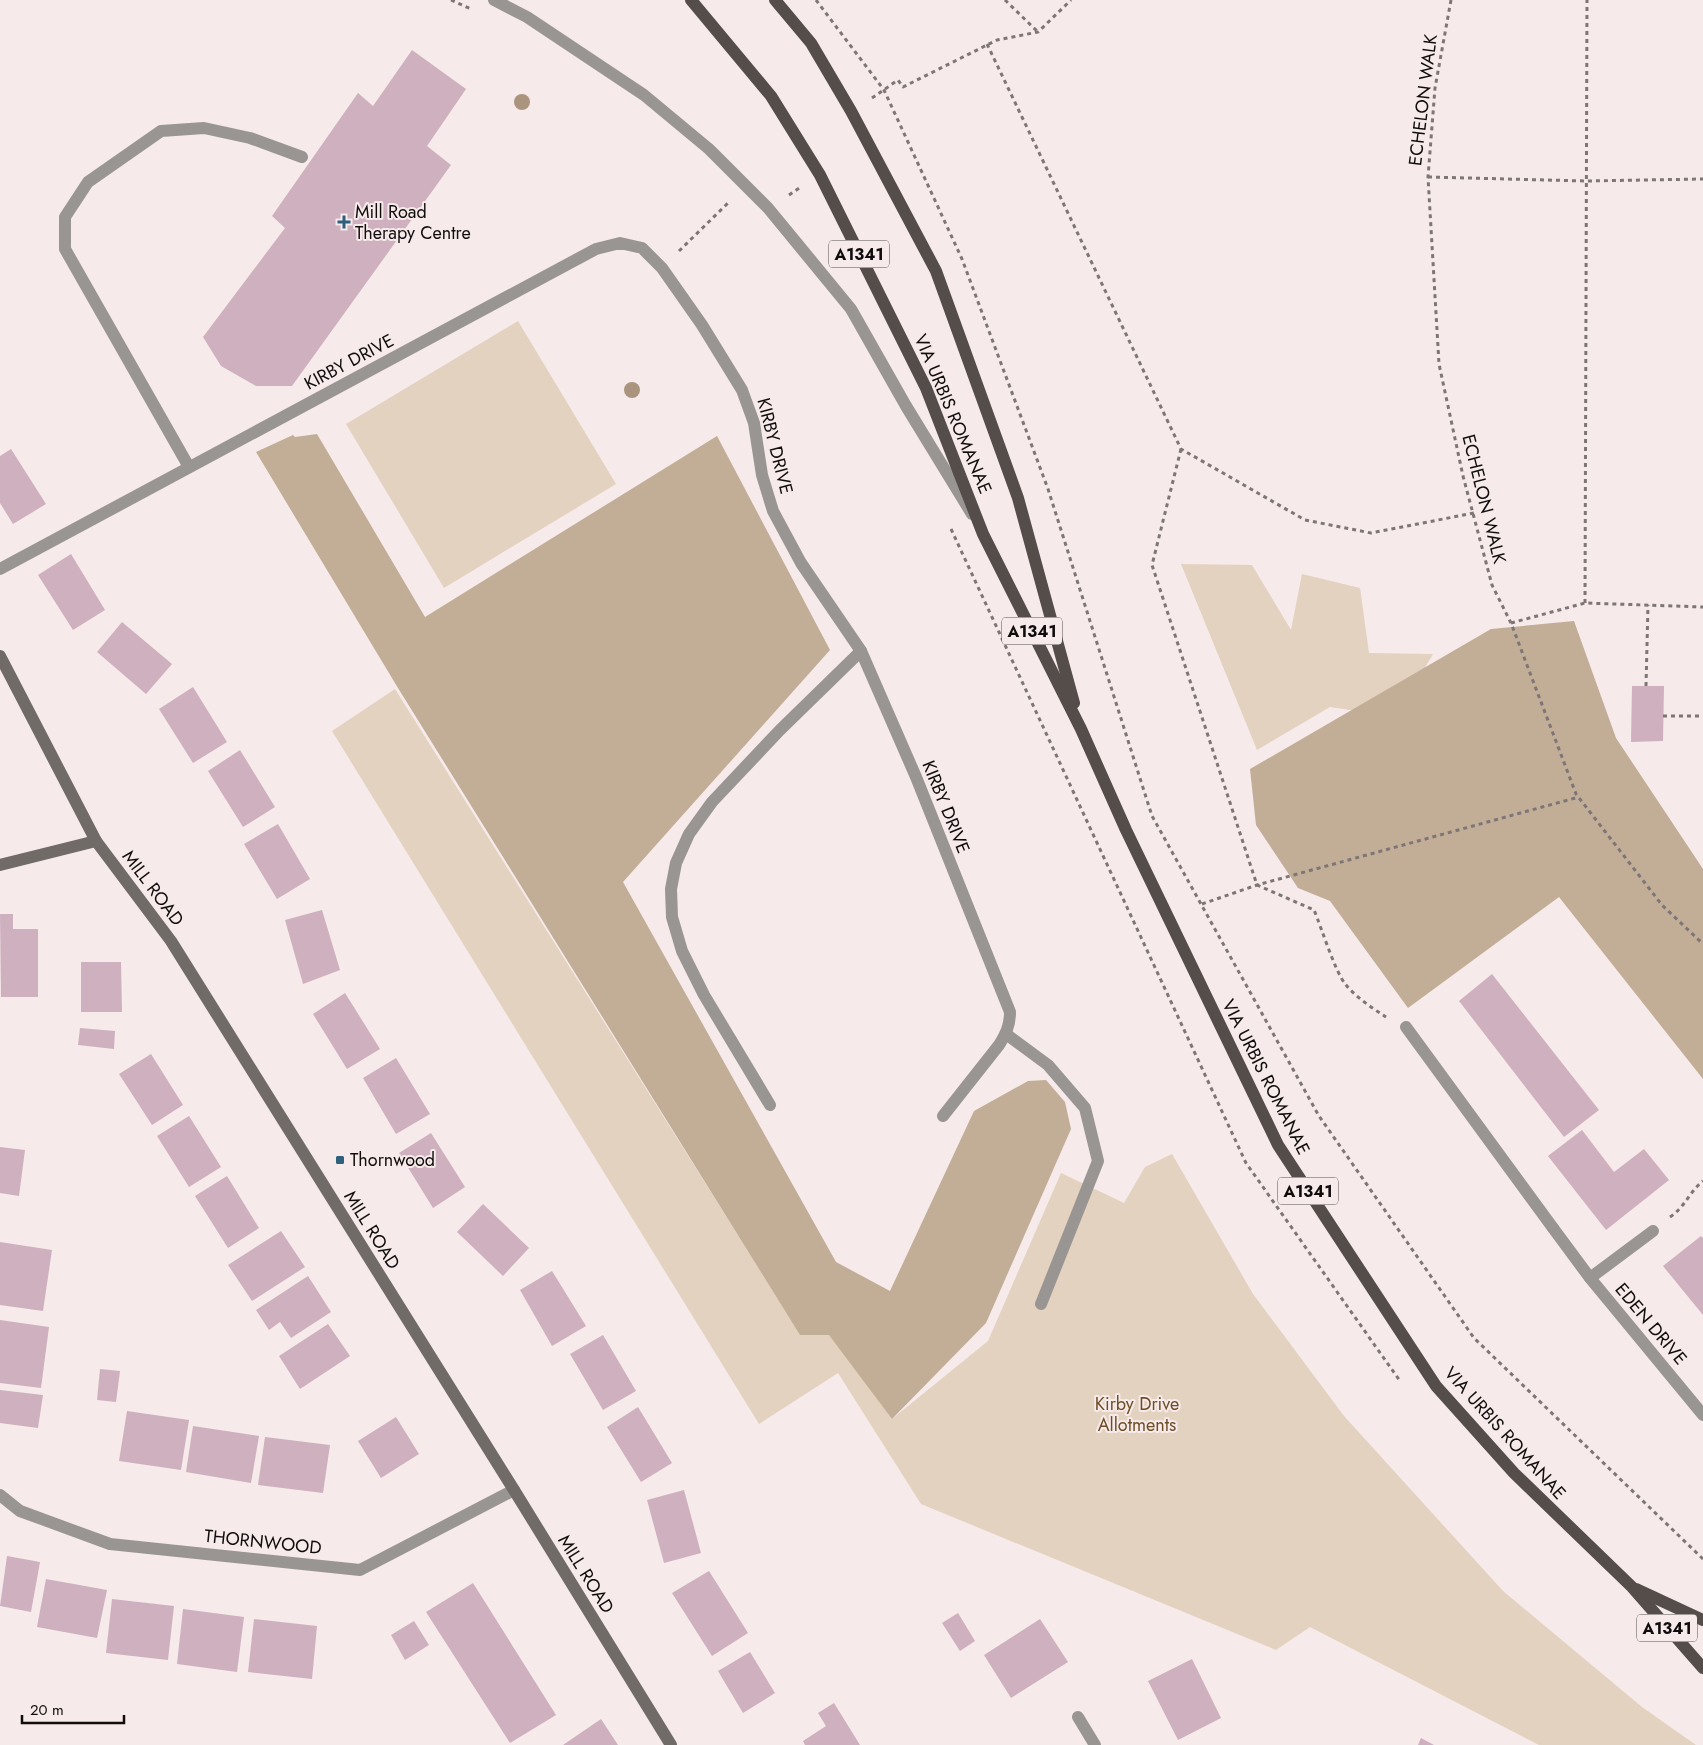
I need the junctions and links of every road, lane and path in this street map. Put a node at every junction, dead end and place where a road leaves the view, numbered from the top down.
1 (451, 0) edge
2 (494, 0) edge
3 (691, 0) edge
4 (775, 0) edge
5 (816, 0) edge
6 (1005, 0) edge
7 (1071, 0) edge
8 (1452, 0) edge
9 (1587, 0) edge
10 (472, 10) dead end
11 (1038, 32) junction
12 (987, 44) junction
13 (884, 90) junction
14 (851, 110) junction
15 (302, 157) dead end
16 (820, 175) junction
17 (1428, 177) junction
18 (1703, 180) edge
19 (1586, 181) junction
20 (723, 195) dead end
21 (730, 201) junction
22 (737, 206) dead end
23 (768, 208) junction
24 (662, 268) junction
25 (1181, 449) junction
26 (189, 467) junction
27 (1474, 513) junction
28 (950, 527) dead end
29 (983, 534) junction
30 (0, 569) edge
31 (1585, 603) junction
32 (1648, 605) junction
33 (1703, 607) edge
34 (1510, 623) junction
35 (861, 651) junction
36 (0, 656) edge
37 (1646, 686) dead end
38 (1663, 716) dead end
39 (1703, 716) edge
40 (1081, 729) junction
41 (1579, 797) junction
42 (96, 841) junction
43 (0, 865) edge
44 (1257, 885) junction
45 (1202, 904) junction
46 (1703, 944) edge
47 (1406, 1027) joint
48 (1006, 1034) junction
49 (770, 1105) dead end
50 (943, 1116) dead end
51 (1703, 1181) edge
52 (1653, 1230) joint
53 (1590, 1278) junction
54 (1041, 1304) dead end
55 (1405, 1386) dead end
56 (1703, 1415) edge
57 (514, 1490) junction
58 (0, 1495) edge
59 (1703, 1558) edge
60 (1632, 1587) junction
61 (1703, 1620) edge
62 (1703, 1668) edge
63 (1078, 1718) dead end
64 (671, 1745) edge
65 (1095, 1745) edge

1 - 10 path
2 - 23 street
3 - 16 main road, VIA URBIS ROMANAE / A1341
4 - 14 main road, VIA URBIS ROMANAE / A1341
5 - 13 path
6 - 11 path
7 - 11 path
8 - 17 path, ECHELON WALK
9 - 19 path
11 - 12 path
12 - 13 path
12 - 25 path
13 - 14 path
13 - 45 path
14 - 40 main road, VIA URBIS ROMANAE / A1341
15 - 26 street
16 - 23 path
16 - 29 main road, VIA URBIS ROMANAE / A1341
17 - 19 path
17 - 27 path, ECHELON WALK
18 - 19 path
19 - 31 path
20 - 21 path
21 - 22 path
21 - 24 path
23 - 29 street
24 - 26 street, KIRBY DRIVE
24 - 35 street, KIRBY DRIVE
25 - 27 path
25 - 44 path
26 - 30 street, KIRBY DRIVE
27 - 34 path, ECHELON WALK
28 - 55 path
29 - 40 main road, VIA URBIS ROMANAE / A1341
31 - 32 path
31 - 34 path
32 - 33 path
32 - 37 path
34 - 41 path, ECHELON WALK
35 - 48 street, KIRBY DRIVE
35 - 49 street
36 - 42 street, MILL ROAD
38 - 39 path
40 - 60 main road, VIA URBIS ROMANAE / A1341
41 - 44 path
41 - 46 path, ECHELON WALK
42 - 43 street
42 - 57 street, MILL ROAD
44 - 45 path
44 - 47 path
45 - 59 path
47 - 53 street, EDEN DRIVE
48 - 50 street, KIRBY DRIVE
48 - 54 street
51 - 52 path
52 - 53 street, EDEN DRIVE
53 - 56 street, EDEN DRIVE
57 - 58 street, THORNWOOD
57 - 64 street, MILL ROAD
60 - 61 main road, VIA URBIS ROMANAE / A1341
60 - 62 main road, VIA URBIS ROMANAE / A1341
63 - 65 street

